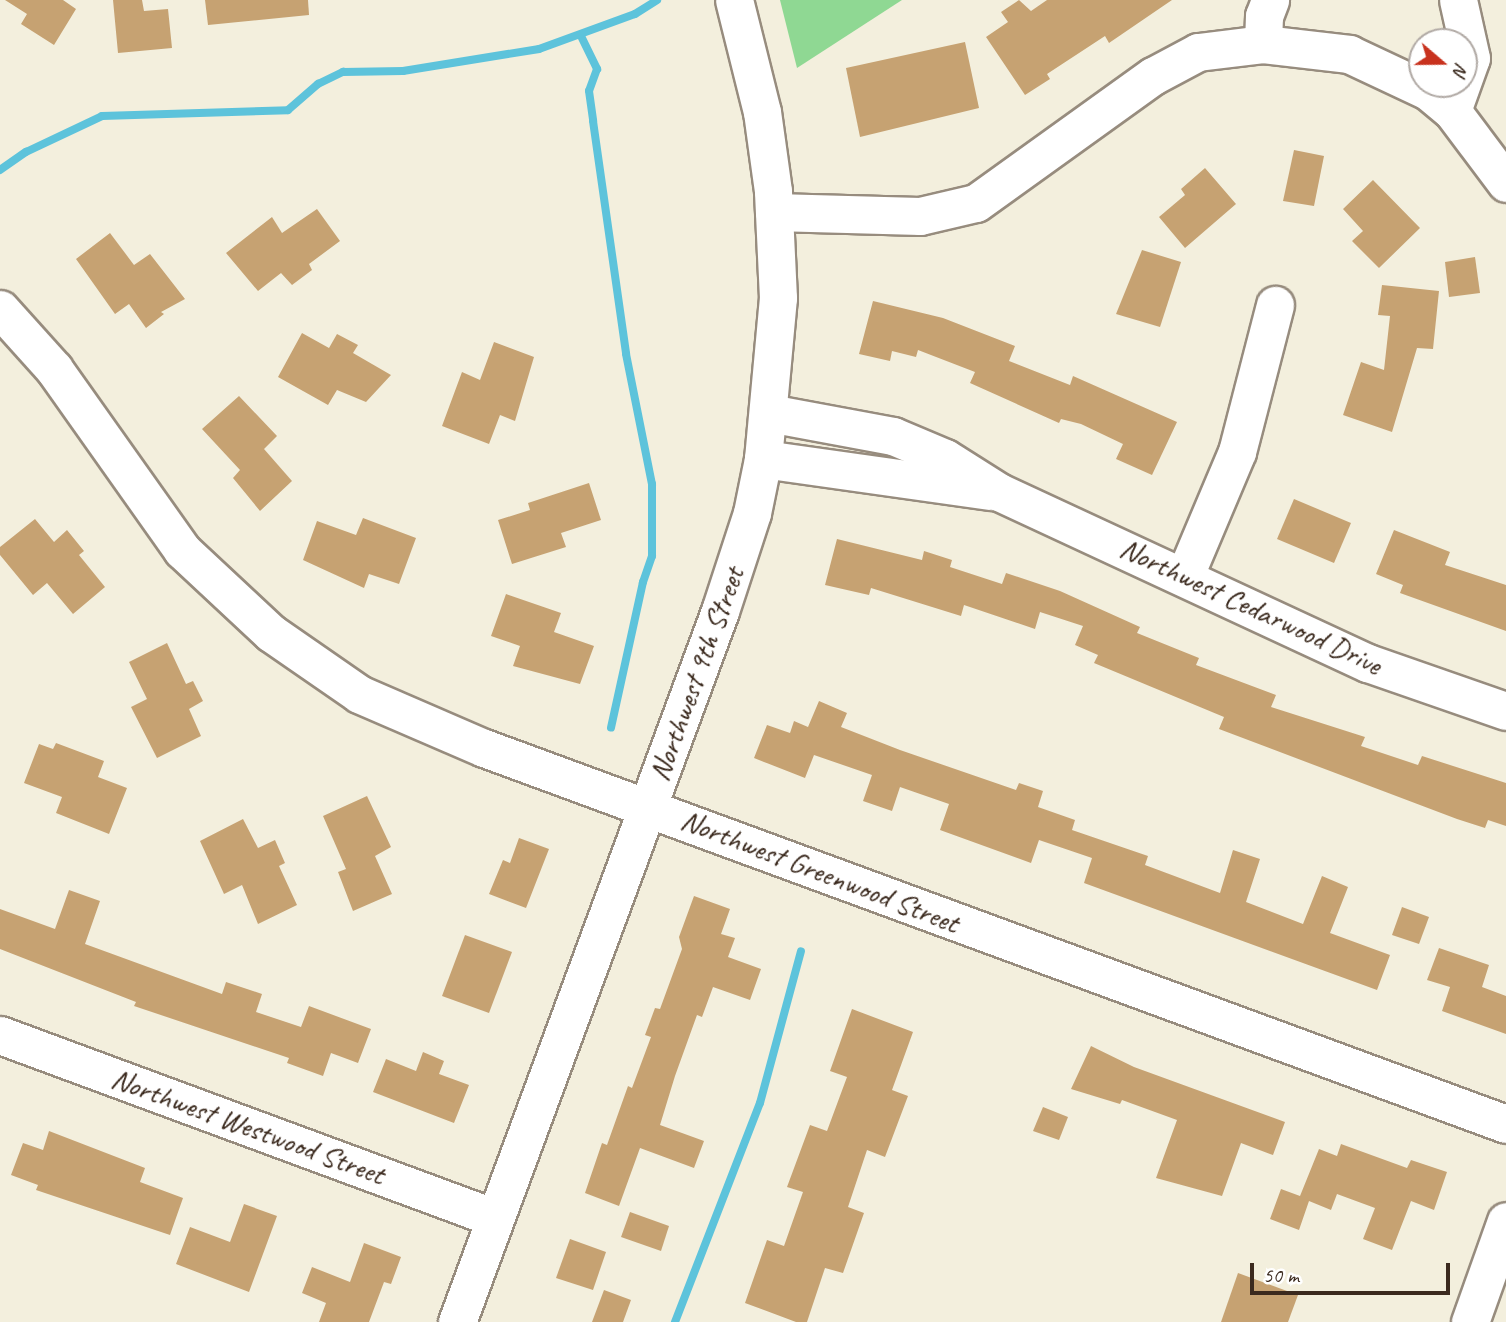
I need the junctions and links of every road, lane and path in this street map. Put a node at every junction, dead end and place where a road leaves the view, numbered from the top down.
1 (734, 0) edge
2 (1270, 0) edge
3 (1458, 0) edge
4 (1263, 44) junction
5 (1452, 111) junction
6 (1506, 183) edge
7 (774, 212) junction
8 (1275, 305) dead end
9 (0, 309) edge
10 (769, 413) junction
11 (763, 459) junction
12 (999, 492) junction
13 (1185, 575) junction
14 (1506, 711) edge
15 (647, 807) junction
16 (0, 1035) edge
17 (1506, 1124) edge
18 (495, 1218) junction
19 (1506, 1220) edge
20 (457, 1322) edge
21 (1470, 1322) edge

1 - 7 street, Northwest 9th Street
2 - 4 street
3 - 5 street
4 - 5 street
4 - 7 street
5 - 6 street
7 - 10 street, Northwest 9th Street
8 - 13 street
9 - 15 street, Northwest Greenwood Street
10 - 11 street, Northwest 9th Street
10 - 12 street, Northwest Cedarwood Drive
11 - 12 street, Northwest Cedarwood Drive
11 - 15 street, Northwest 9th Street
12 - 13 street, Northwest Cedarwood Drive
13 - 14 street, Northwest Cedarwood Drive
15 - 17 street, Northwest Greenwood Street
15 - 18 street, Northwest 9th Street
16 - 18 street, Northwest Westwood Street
18 - 20 street, Northwest 9th Street
19 - 21 street

